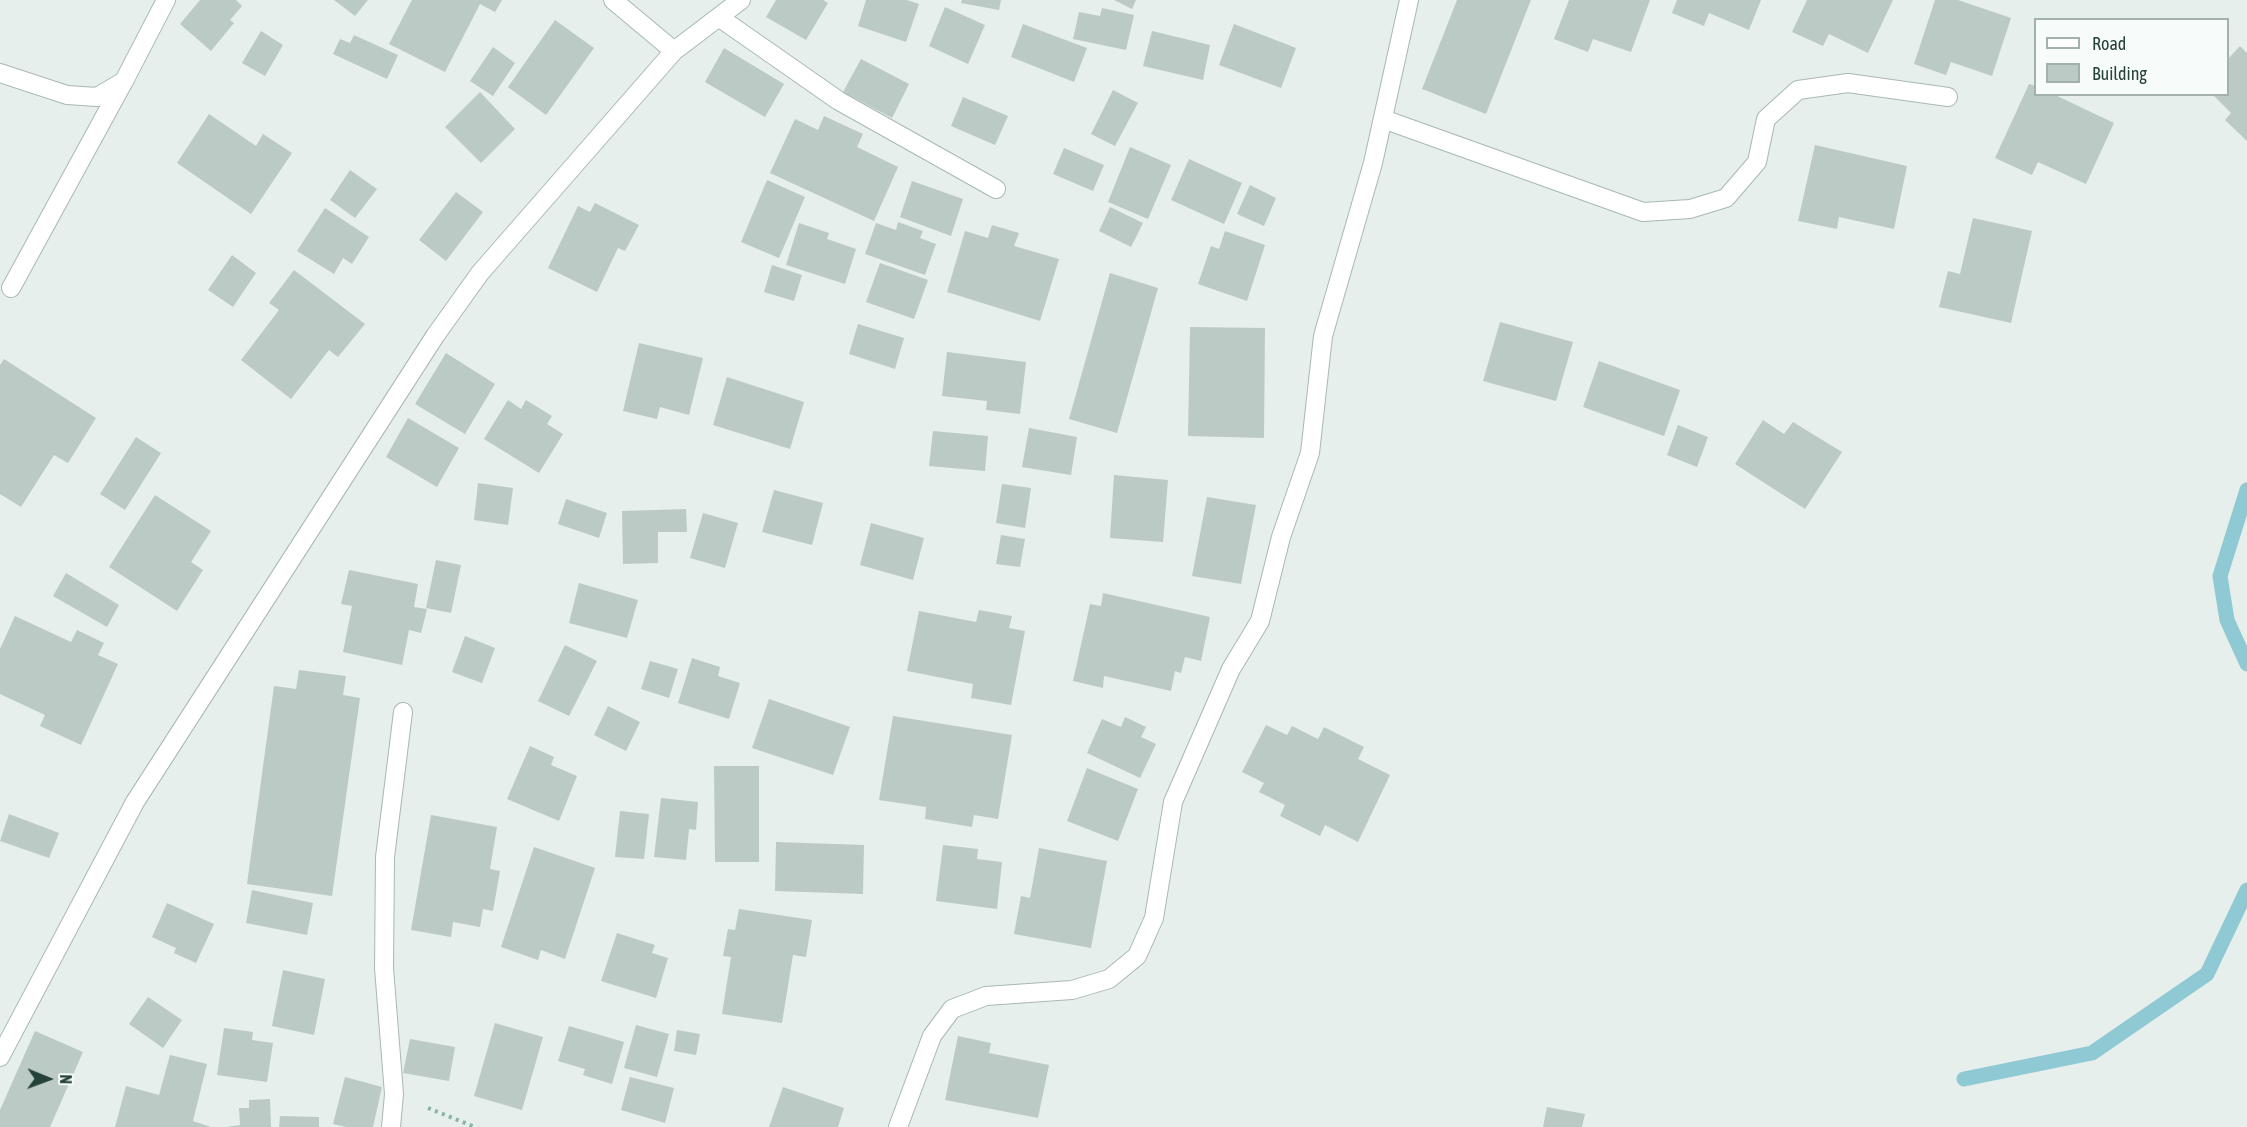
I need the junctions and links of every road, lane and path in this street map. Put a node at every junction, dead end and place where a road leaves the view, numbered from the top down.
1 (166, 0) edge
2 (614, 0) edge
3 (741, 0) edge
4 (1409, 0) edge
5 (720, 18) junction
6 (674, 51) junction
7 (0, 73) edge
8 (124, 81) junction
9 (1948, 97) dead end
10 (1383, 119) junction
11 (996, 189) dead end
12 (11, 288) dead end
13 (403, 712) dead end
14 (0, 1057) edge
15 (394, 1094) junction
16 (391, 1127) edge
17 (476, 1127) edge
18 (898, 1127) edge

1 - 8 street
2 - 6 street
3 - 5 street
4 - 10 street
5 - 6 street
5 - 11 street
6 - 14 street
7 - 8 street
8 - 12 street
9 - 10 street
10 - 18 street
13 - 15 street
15 - 16 street
15 - 17 path

